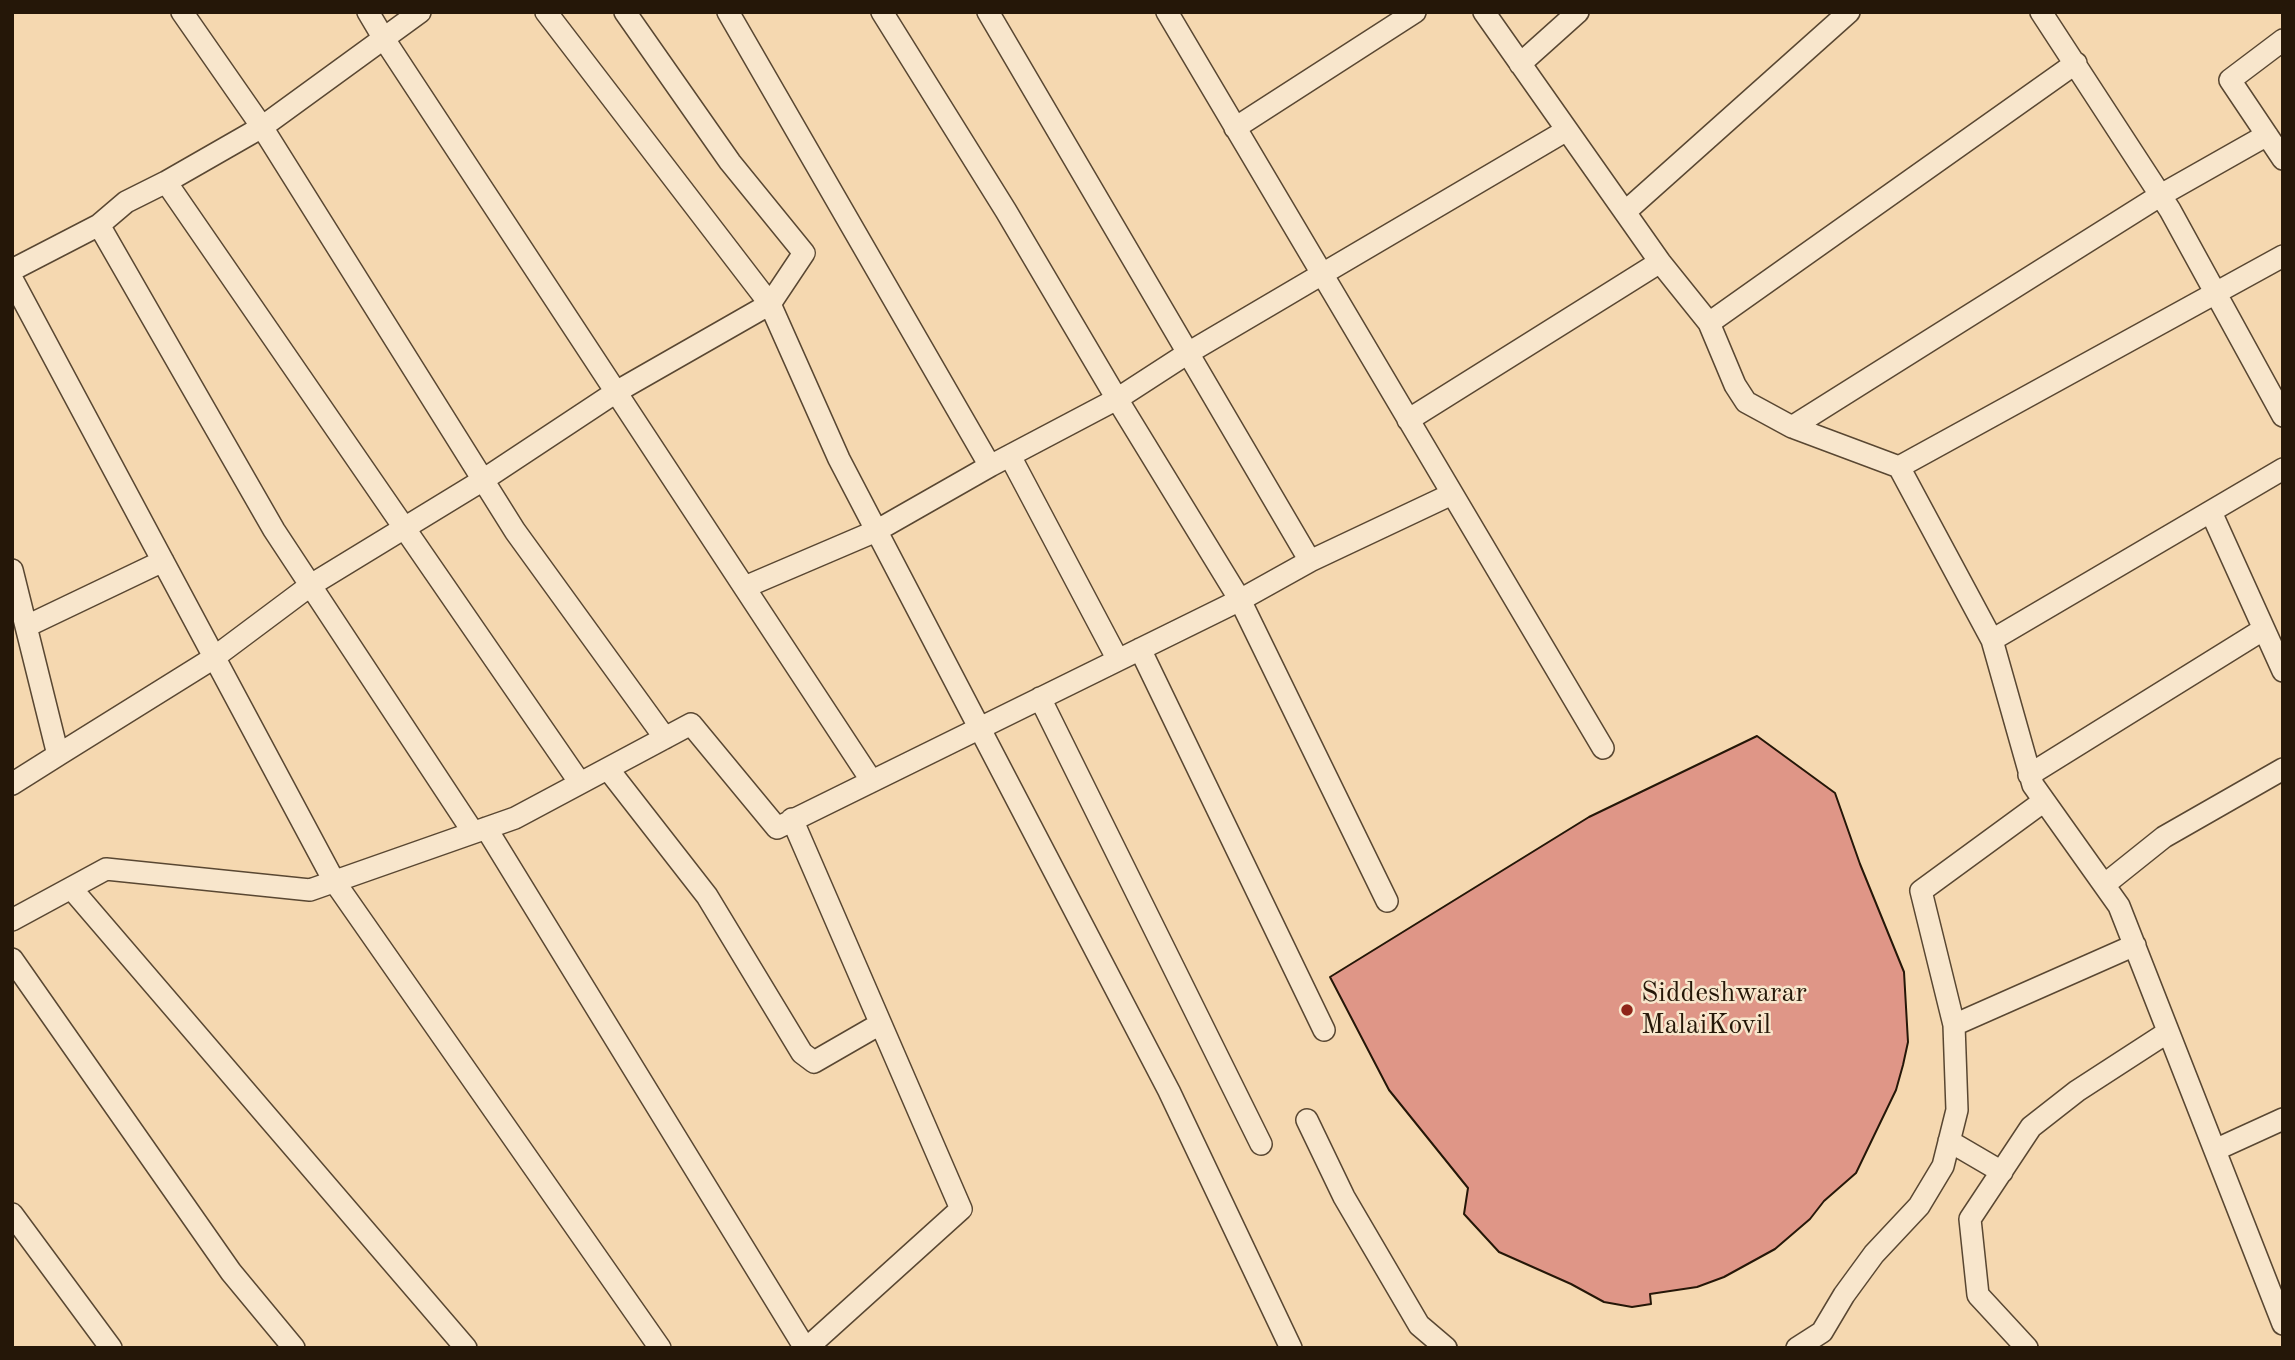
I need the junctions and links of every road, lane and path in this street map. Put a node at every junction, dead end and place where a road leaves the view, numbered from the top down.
1 (182, 12) edge
2 (368, 12) edge
3 (420, 12) edge
4 (546, 12) edge
5 (625, 12) edge
6 (728, 12) edge
7 (882, 12) edge
8 (988, 12) edge
9 (1167, 12) edge
10 (1415, 12) edge
11 (1484, 12) edge
12 (1577, 12) edge
13 (1849, 12) edge
14 (2041, 12) edge
15 (384, 39) junction
16 (2283, 40) edge
17 (1520, 64) junction
18 (2076, 64) junction
19 (262, 127) junction
20 (1236, 128) junction
21 (1567, 130) junction
22 (2267, 135) junction
23 (2283, 159) edge
24 (166, 183) junction
25 (2161, 195) junction
26 (1625, 212) junction
27 (99, 225) junction
28 (2283, 256) edge
29 (1660, 262) junction
30 (12, 270) edge
31 (1322, 274) junction
32 (12, 279) edge
33 (2216, 294) junction
34 (770, 304) junction
35 (1709, 323) junction
36 (1188, 353) junction
37 (616, 392) junction
38 (1117, 399) junction
39 (2283, 416) edge
40 (1408, 420) junction
41 (1792, 427) junction
42 (1010, 456) junction
43 (990, 466) junction
44 (1899, 467) junction
45 (2283, 469) edge
46 (483, 480) junction
47 (1452, 494) junction
48 (2211, 512) junction
49 (404, 528) junction
50 (876, 531) junction
51 (163, 561) junction
52 (1310, 561) junction
53 (12, 570) edge
54 (311, 585) junction
55 (745, 587) junction
56 (1240, 600) junction
57 (27, 626) junction
58 (2264, 629) junction
59 (1992, 640) junction
60 (1140, 649) junction
61 (214, 657) junction
62 (1118, 660) junction
63 (2283, 671) edge
64 (1040, 698) junction
65 (979, 728) junction
66 (665, 738) junction
67 (1603, 748) dead end
68 (58, 755) junction
69 (608, 769) junction
70 (2283, 769) edge
71 (2029, 775) junction
72 (871, 780) junction
73 (580, 783) junction
74 (12, 784) edge
75 (2044, 801) junction
76 (792, 819) junction
77 (479, 830) junction
78 (334, 881) junction
79 (2104, 885) junction
80 (71, 888) junction
81 (1387, 901) dead end
82 (12, 920) edge
83 (2135, 945) junction
84 (12, 959) edge
85 (880, 1024) junction
86 (1954, 1025) junction
87 (1324, 1030) dead end
88 (2168, 1032) junction
89 (2283, 1119) edge
90 (1307, 1120) dead end
91 (1949, 1141) junction
92 (1261, 1144) dead end
93 (2215, 1150) junction
94 (2002, 1172) junction
95 (16, 1225) edge
96 (2283, 1324) edge
97 (111, 1348) edge
98 (294, 1348) edge
99 (466, 1348) edge
100 (660, 1348) edge
101 (806, 1348) edge
102 (1291, 1348) edge
103 (1446, 1348) edge
104 (1797, 1348) edge
105 (2027, 1348) edge

1 - 19 street
2 - 15 street
3 - 15 street
4 - 34 street
5 - 34 street
6 - 43 street
7 - 38 street
8 - 36 street
9 - 20 street
10 - 20 street
11 - 17 street
12 - 17 street
13 - 26 street
14 - 18 street
15 - 19 street
15 - 37 street
16 - 22 street
17 - 21 street
18 - 25 street
18 - 35 street
19 - 24 street
19 - 46 street
20 - 31 street
21 - 26 street
21 - 31 street
22 - 23 street
22 - 25 street
24 - 27 street
24 - 49 street
25 - 33 street
25 - 41 street
26 - 29 street
27 - 30 street
27 - 54 street
28 - 33 street
29 - 35 street
29 - 40 street
31 - 36 street
31 - 40 street
32 - 51 street
33 - 39 street
33 - 44 street
34 - 37 street
34 - 50 street
35 - 41 street
36 - 38 street
36 - 52 street
37 - 46 street
37 - 55 street
38 - 42 street
38 - 56 street
40 - 47 street
41 - 44 street
42 - 43 street
42 - 62 street
43 - 50 street
44 - 59 street
45 - 48 street
46 - 49 street
46 - 66 street
47 - 52 street
47 - 67 street
48 - 58 street
48 - 59 street
49 - 54 street
49 - 73 street
50 - 55 street
50 - 65 street
51 - 57 street
51 - 61 street
52 - 56 street
53 - 57 street
54 - 61 street
54 - 77 street
55 - 72 street
56 - 60 street
56 - 81 street
57 - 68 street
58 - 63 street
58 - 71 street
59 - 71 street
60 - 62 street
60 - 87 street
61 - 68 street
61 - 78 street
62 - 64 street
64 - 65 street
64 - 92 street
65 - 72 street
65 - 102 street
66 - 69 street
66 - 76 street
68 - 74 street
69 - 73 street
69 - 85 street
70 - 79 street
71 - 75 street
72 - 76 street
73 - 77 street
75 - 79 street
75 - 86 street
76 - 85 street
77 - 78 street
77 - 101 street
78 - 80 street
78 - 100 street
79 - 83 street
80 - 82 street
80 - 99 street
83 - 86 street
83 - 88 street
84 - 98 street
85 - 101 street
86 - 91 street
88 - 93 street
88 - 94 street
89 - 93 street
90 - 103 street
91 - 94 street
91 - 104 street
93 - 96 street
94 - 105 street
95 - 97 street

